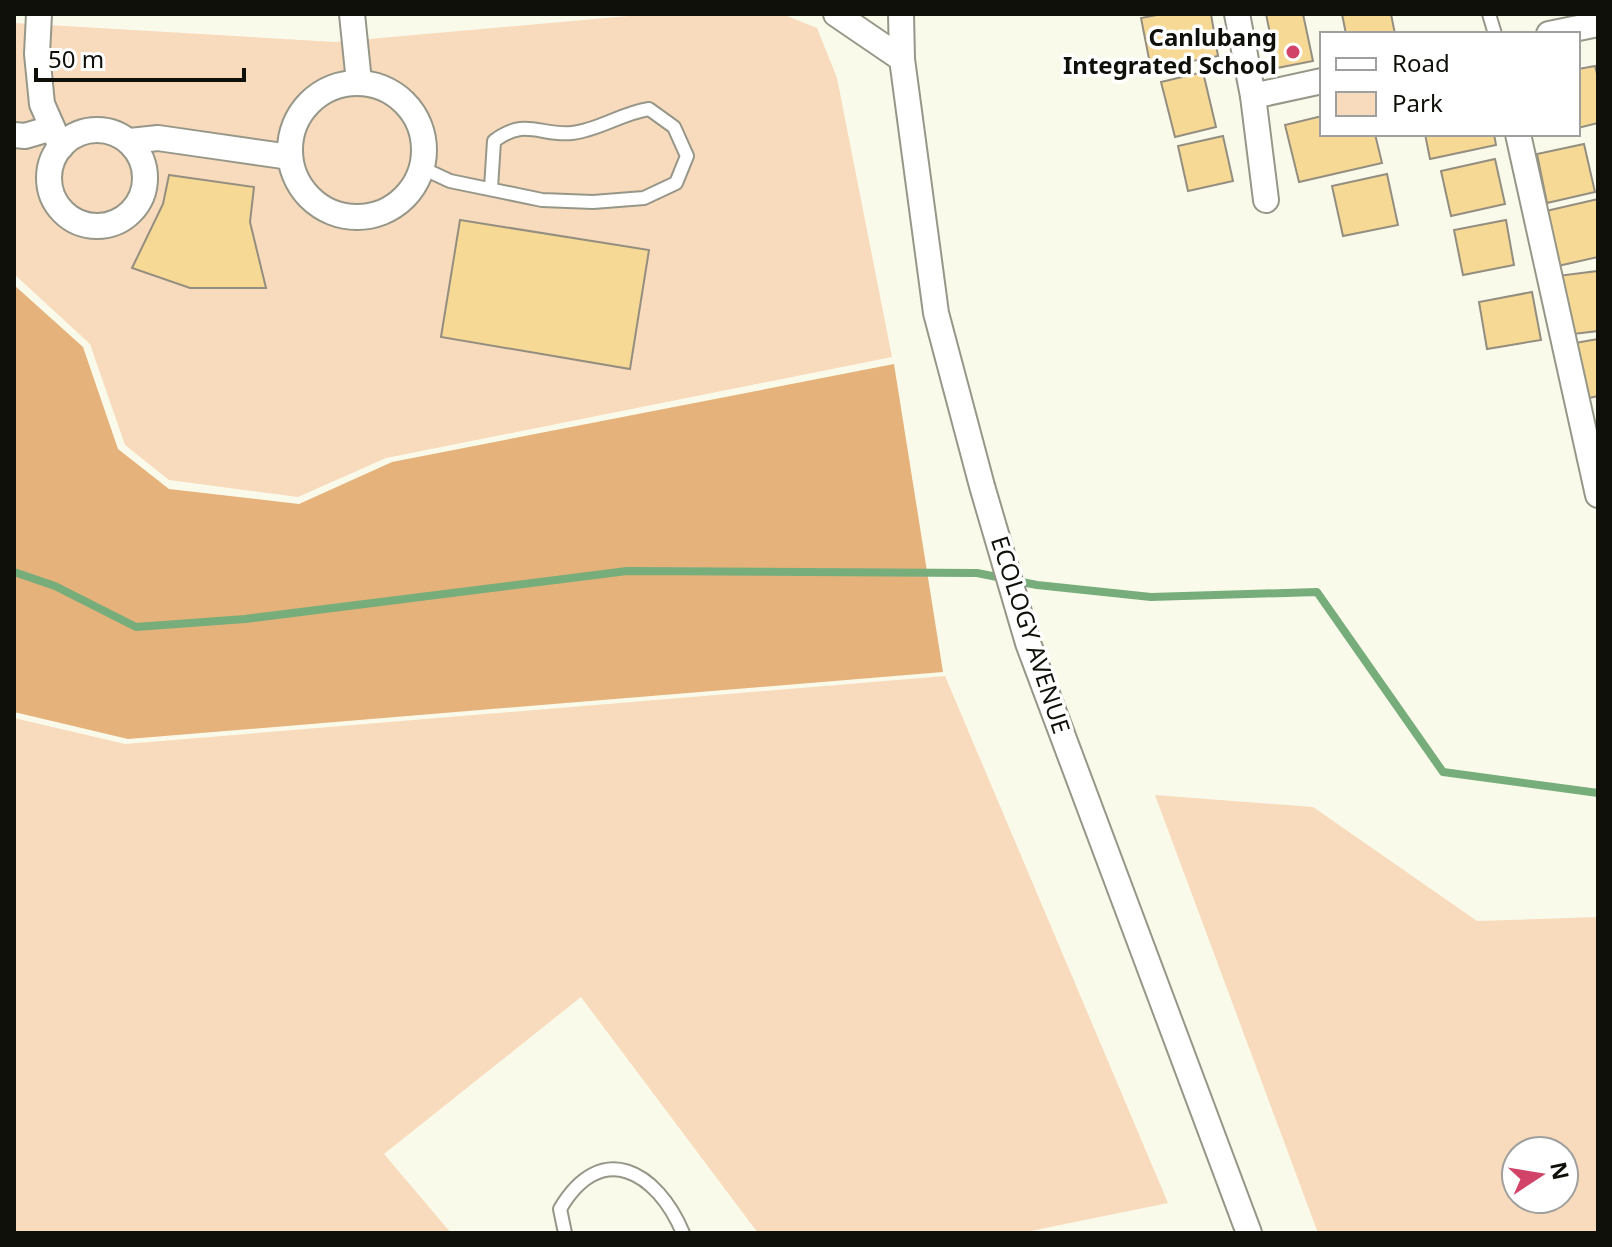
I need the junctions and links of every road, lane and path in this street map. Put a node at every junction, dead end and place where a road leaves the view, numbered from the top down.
1 (39, 14) edge
2 (351, 14) edge
3 (836, 14) edge
4 (901, 14) edge
5 (1237, 14) edge
6 (1598, 24) edge
7 (1559, 32) edge
8 (902, 59) junction
9 (1320, 81) edge
10 (359, 82) junction
11 (1253, 96) junction
12 (14, 135) edge
13 (1518, 136) edge
14 (56, 137) junction
15 (130, 141) junction
16 (290, 157) junction
17 (422, 168) junction
18 (491, 188) junction
19 (1266, 200) dead end
20 (1598, 495) edge
21 (565, 1233) edge
22 (683, 1233) edge
23 (1249, 1233) edge

1 - 14 street
2 - 10 street
3 - 8 street
4 - 8 street, ECOLOGY AVENUE
5 - 11 street
6 - 7 street
8 - 23 street, ECOLOGY AVENUE
9 - 11 street
10 - 16 street
10 - 17 street
11 - 19 street
12 - 14 street
13 - 20 street
14 - 15 street
14 - 15 street
15 - 16 street
16 - 17 street
17 - 18 lane
18 - 18 lane
21 - 22 lane

